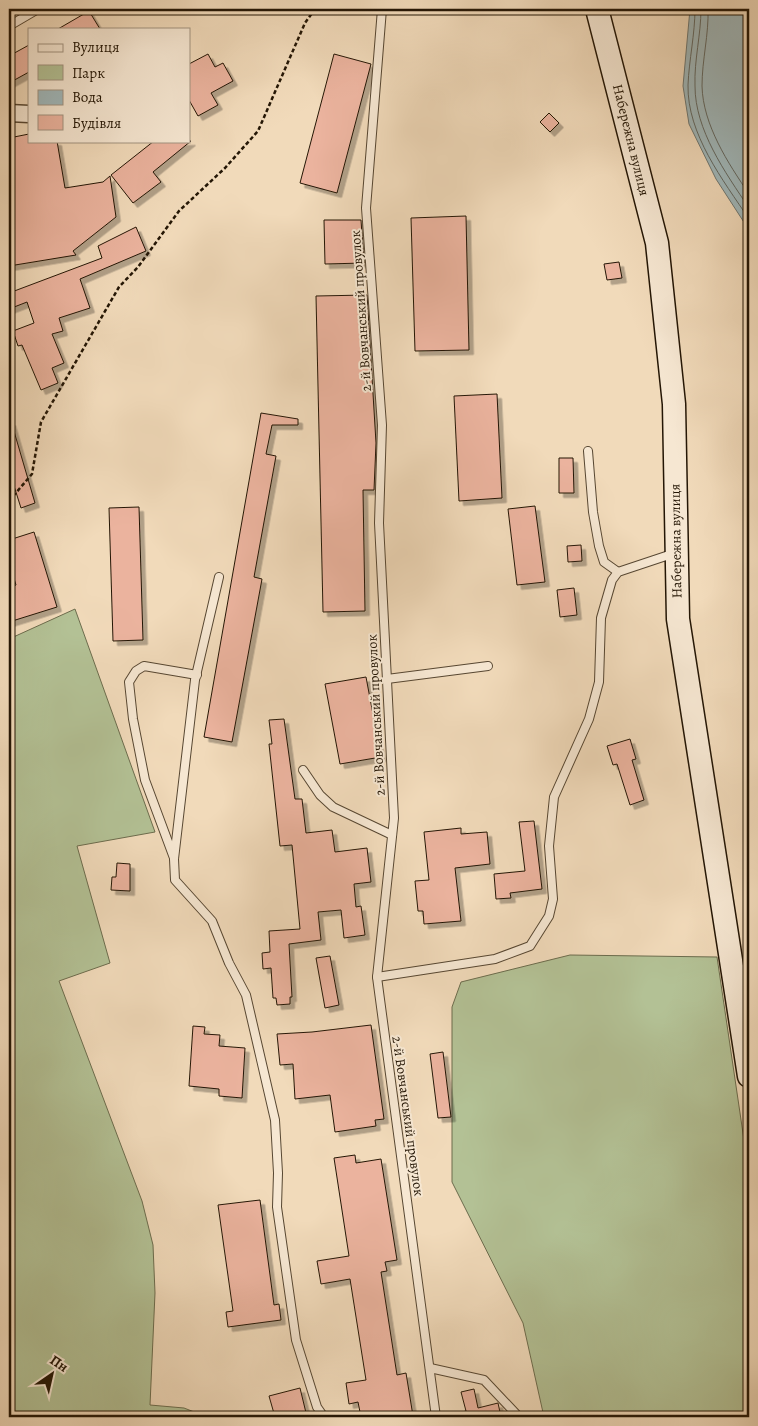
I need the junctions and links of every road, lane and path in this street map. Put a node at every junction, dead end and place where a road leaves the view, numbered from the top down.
1 (38, 9) edge
2 (315, 9) edge
3 (382, 9) edge
4 (597, 9) edge
5 (9, 26) edge
6 (9, 113) edge
7 (28, 114) edge
8 (588, 451) dead end
9 (9, 501) edge
10 (676, 553) junction
11 (618, 572) junction
12 (219, 577) dead end
13 (488, 666) dead end
14 (196, 675) junction
15 (387, 679) junction
16 (303, 770) dead end
17 (392, 836) junction
18 (174, 859) junction
19 (377, 978) junction
20 (749, 1076) edge
21 (430, 1368) junction
22 (324, 1417) edge
23 (436, 1417) edge
24 (519, 1417) edge

1 - 5 lane
2 - 9 path
3 - 15 lane, 2-й Вовчанський провулок
4 - 10 street, Набережна вулиця
6 - 7 street
8 - 11 lane
10 - 11 lane
10 - 20 street, Набережна вулиця
11 - 19 lane
12 - 14 lane
13 - 15 lane
14 - 18 lane
14 - 18 lane
15 - 17 lane, 2-й Вовчанський провулок
16 - 17 lane
17 - 19 lane, 2-й Вовчанський провулок
18 - 22 lane
19 - 21 lane, 2-й Вовчанський провулок
21 - 23 lane, 2-й Вовчанський провулок
21 - 24 lane

